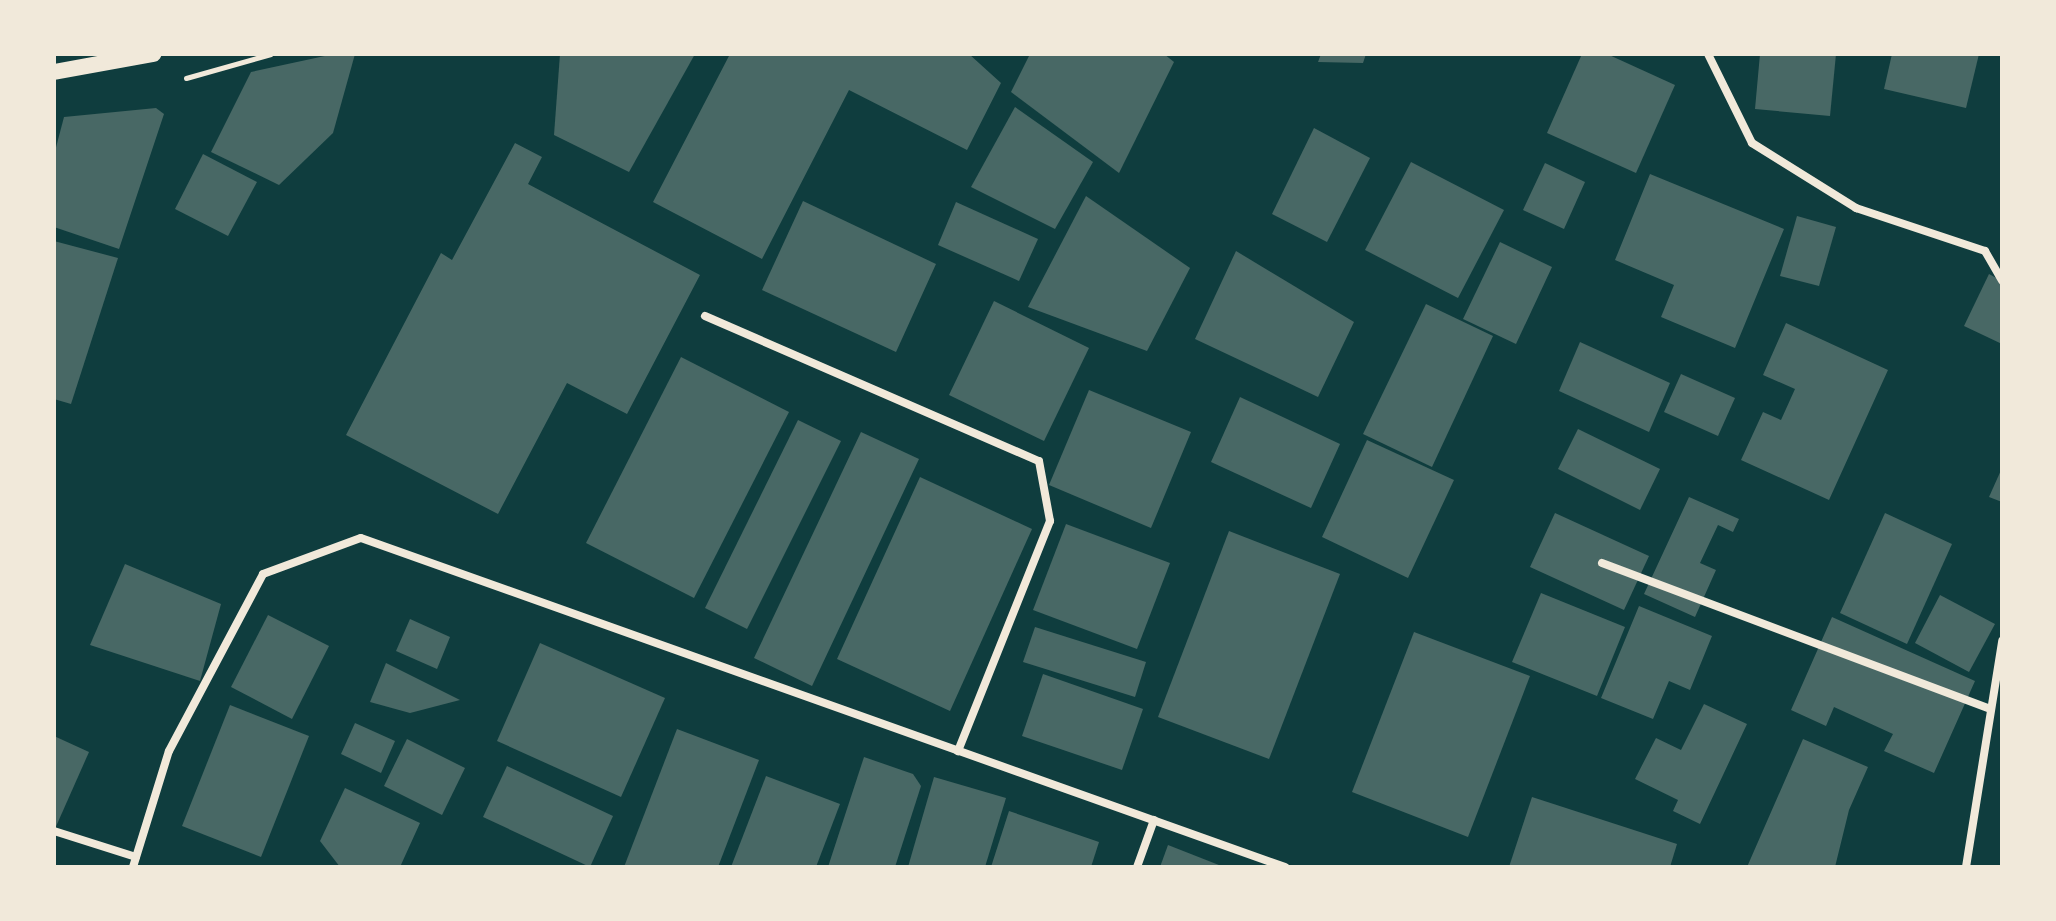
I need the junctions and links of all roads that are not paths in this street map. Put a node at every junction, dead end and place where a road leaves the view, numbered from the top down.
1 (153, 54) edge
2 (1708, 54) edge
3 (54, 72) edge
4 (2002, 280) edge
5 (705, 316) dead end
6 (1602, 563) dead end
7 (2002, 641) edge
8 (1991, 709) junction
9 (958, 751) junction
10 (1154, 820) junction
11 (54, 831) edge
12 (136, 857) junction
13 (133, 867) edge
14 (1137, 867) edge
15 (1285, 867) edge
16 (1966, 867) edge

1 - 3 main road
2 - 4 street
5 - 9 street
6 - 8 street
7 - 8 street
8 - 16 street
9 - 10 street
9 - 12 street
10 - 14 street
10 - 15 street
11 - 12 street
12 - 13 street

